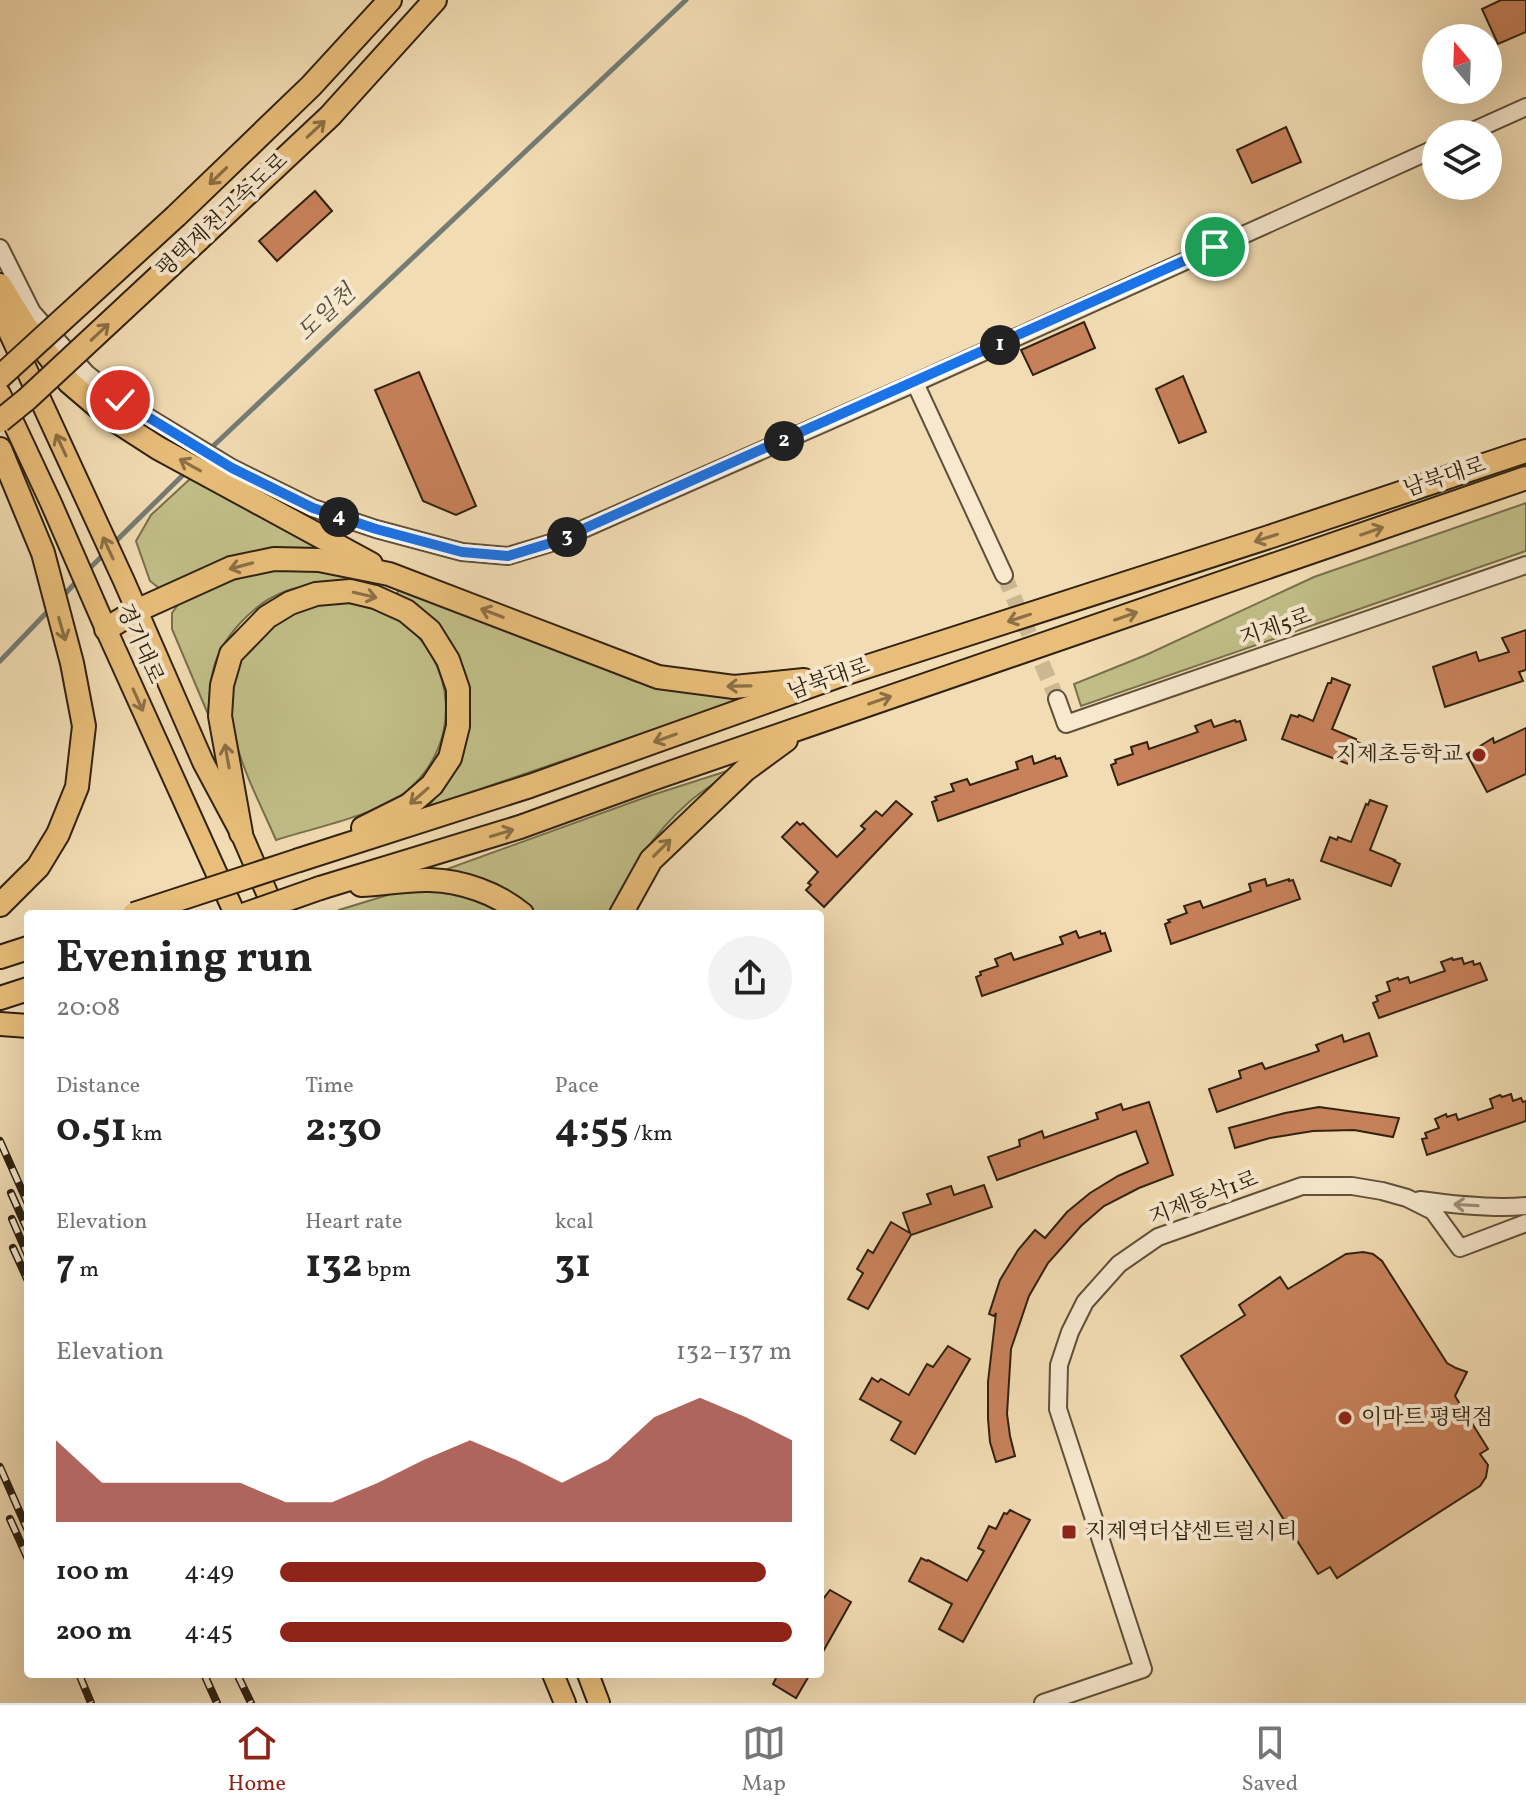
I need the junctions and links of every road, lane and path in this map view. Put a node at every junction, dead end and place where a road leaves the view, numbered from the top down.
1 (390, 0) edge
2 (435, 0) edge
3 (1526, 107) edge
4 (1497, 120) edge
5 (1422, 154) edge
6 (0, 248) edge
7 (0, 285) edge
8 (0, 312) edge
9 (0, 377) edge
10 (915, 383) junction
11 (0, 394) edge
12 (0, 421) edge
13 (163, 439) junction
14 (0, 449) edge
15 (1526, 451) edge
16 (227, 476) junction
17 (1526, 478) edge
18 (1526, 565) edge
19 (389, 574) junction
20 (1004, 575) tunnel mouth
21 (136, 611) junction
22 (106, 629) junction
23 (844, 674) junction
24 (1057, 699) tunnel mouth
25 (807, 725) junction
26 (241, 833) junction
27 (299, 860) junction
28 (320, 888) junction
29 (0, 905) edge
30 (146, 910) edge
31 (233, 910) edge
32 (257, 910) edge
33 (274, 910) edge
34 (516, 910) edge
35 (623, 910) edge
36 (24, 949) edge
37 (0, 957) edge
38 (24, 990) edge
39 (0, 998) edge
40 (0, 1024) edge
41 (24, 1026) edge
42 (1407, 1198) junction
43 (1526, 1206) edge
44 (1526, 1223) edge
45 (555, 1678) edge
46 (590, 1678) edge
47 (565, 1703) edge
48 (599, 1703) edge
49 (1043, 1703) edge

1 -> 9 highway, 평택제천고속도로, bridge
12 -> 2 highway, 평택제천고속도로, bridge
3 - 4 street
5 - 10 street
6 - 13 street
7 - 13 highway
21 -> 8 main road, 경기대로
10 - 16 street
10 - 20 street
11 - 22 main road, 경기대로
13 - 16 highway
14 -> 29 highway
15 -> 23 highway, 남북대로
16 - 19 highway
25 -> 17 highway, 남북대로
18 - 24 street, 지제5로
19 -> 21 highway
23 -> 19 highway
21 - 22 highway
21 - 26 main road, 경기대로
22 -> 31 main road, 경기대로
23 -> 27 highway, 남북대로
28 -> 25 highway, 남북대로
35 -> 25 highway
26 -> 27 highway
26 - 33 main road, 경기대로
27 - 30 highway, 남북대로, bridge
28 - 32 highway, 남북대로, bridge
28 - 34 highway
36 - 37 highway
38 - 39 highway
40 - 41 highway
43 -> 42 street
42 - 44 street, 지제동삭1로
42 - 49 street, 지제동삭1로
45 - 47 main road
46 - 48 main road

